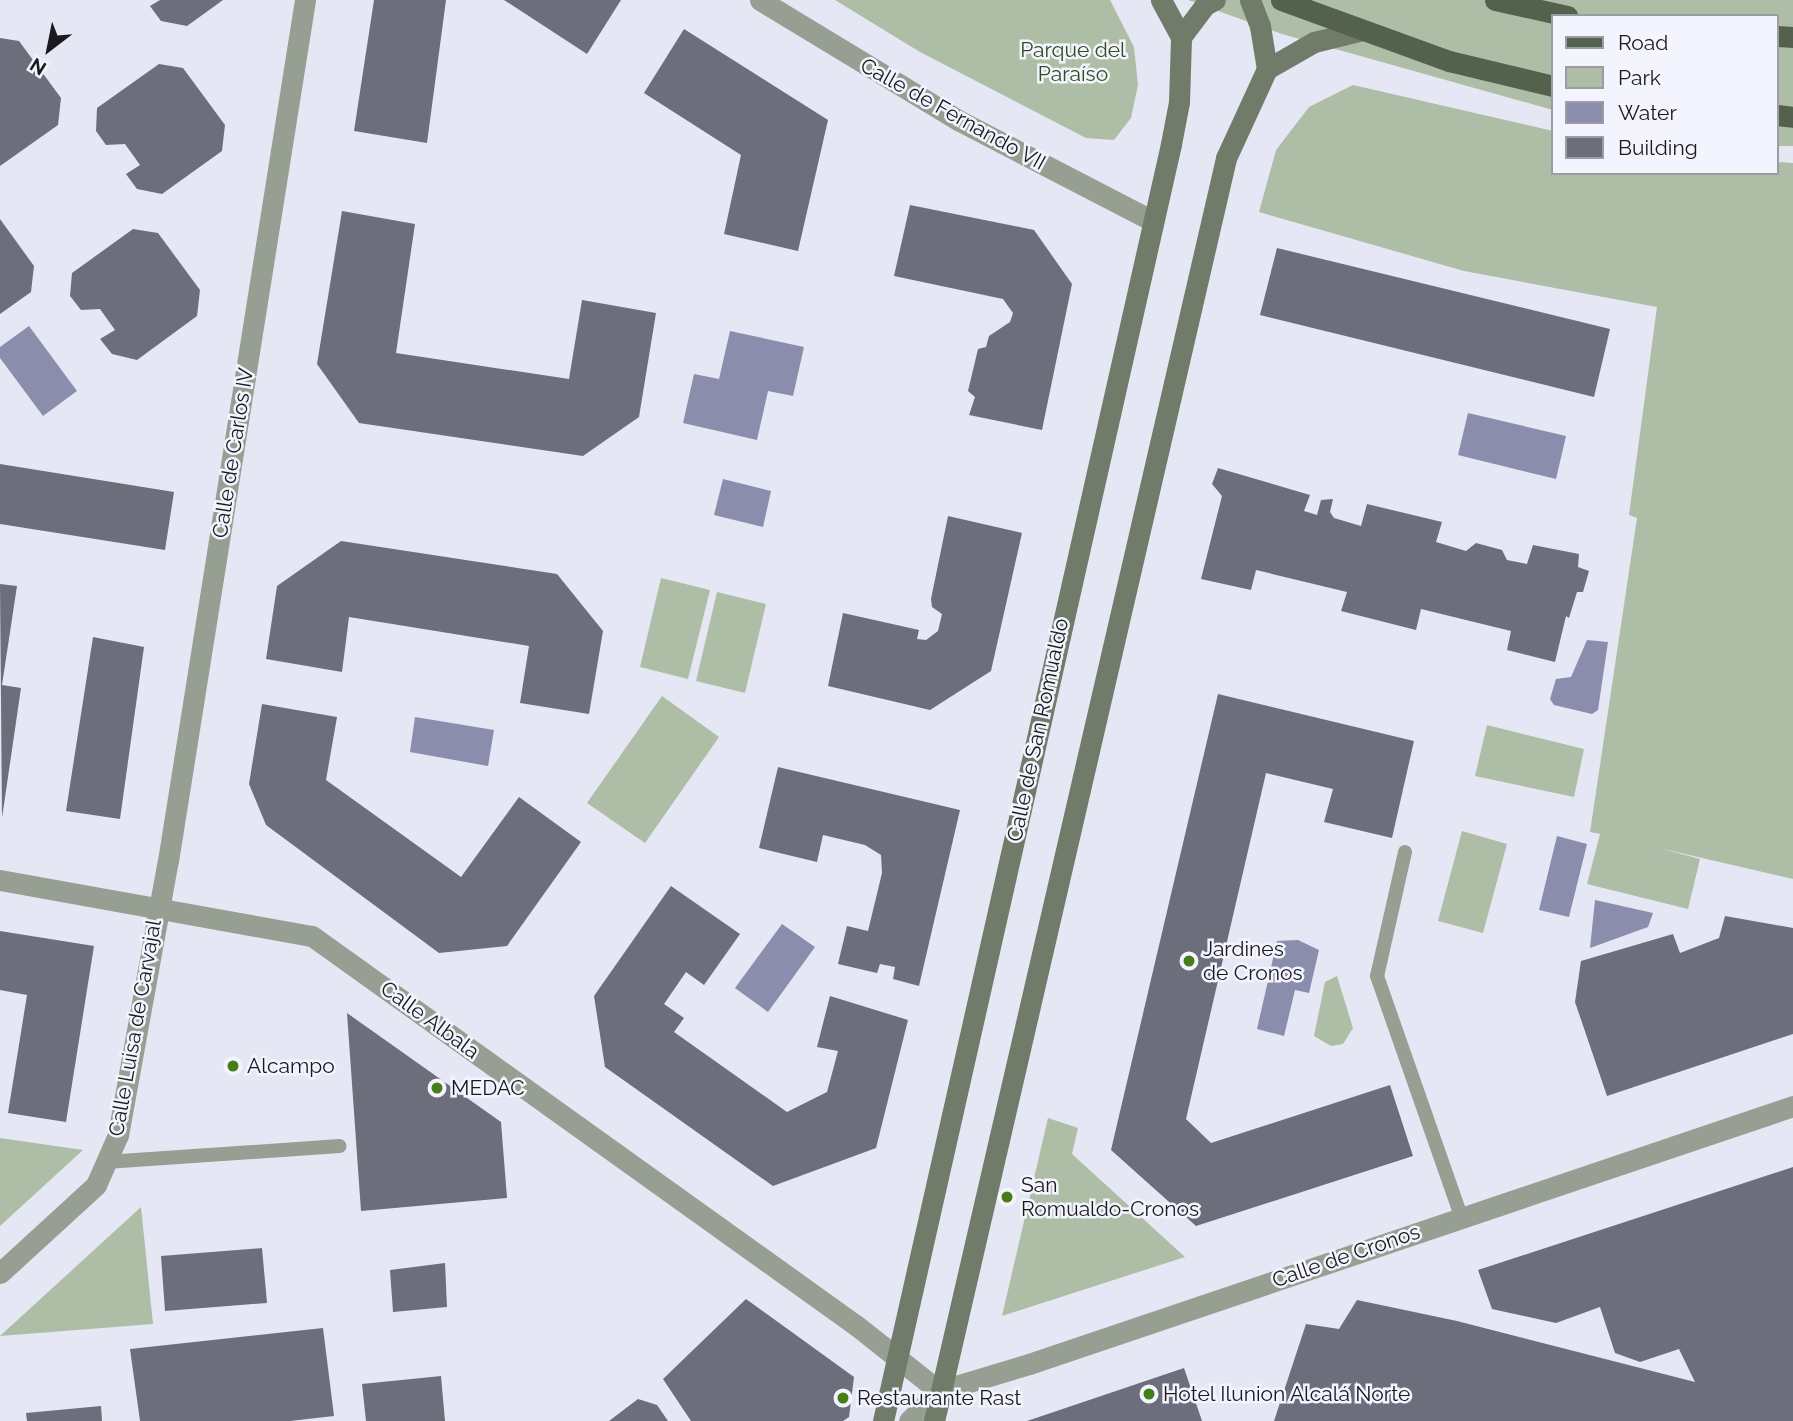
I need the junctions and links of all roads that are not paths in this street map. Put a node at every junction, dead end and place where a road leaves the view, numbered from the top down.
1 (305, 0) edge
2 (760, 0) edge
3 (1161, 0) edge
4 (1215, 0) edge
5 (1250, 0) edge
6 (1282, 0) edge
7 (1495, 0) edge
8 (1558, 14) edge
9 (1359, 31) junction
10 (1181, 37) junction
11 (1267, 69) junction
12 (1552, 86) edge
13 (1152, 220) junction
14 (1405, 852) dead end
15 (0, 880) edge
16 (157, 905) junction
17 (1793, 1106) edge
18 (339, 1146) dead end
19 (106, 1162) junction
20 (1461, 1216) junction
21 (0, 1273) edge
22 (900, 1358) junction
23 (939, 1391) junction
24 (883, 1421) edge
25 (909, 1421) edge
26 (934, 1421) edge

1 - 16 street, Calle de Carlos IV
2 - 13 street, Calle de Fernando VII
3 - 10 main road
4 - 10 main road
5 - 11 main road
6 - 9 main road
7 - 8 main road
9 - 11 main road
9 - 12 main road
10 - 13 main road, Calle de San Romualdo
11 - 23 main road
13 - 22 main road, Calle de San Romualdo
14 - 20 lane
15 - 16 street, Calle Albala
16 - 19 street, Calle Luisa de Carvajal
16 - 22 street, Calle Albala
17 - 20 street, Calle de Cronos
18 - 19 lane
19 - 21 street, Calle Luisa de Carvajal
20 - 23 street, Calle de Cronos
22 - 23 street, Calle Albala
22 - 24 main road, Calle de San Romualdo
23 - 25 street, Calle de Cronos
23 - 26 main road

